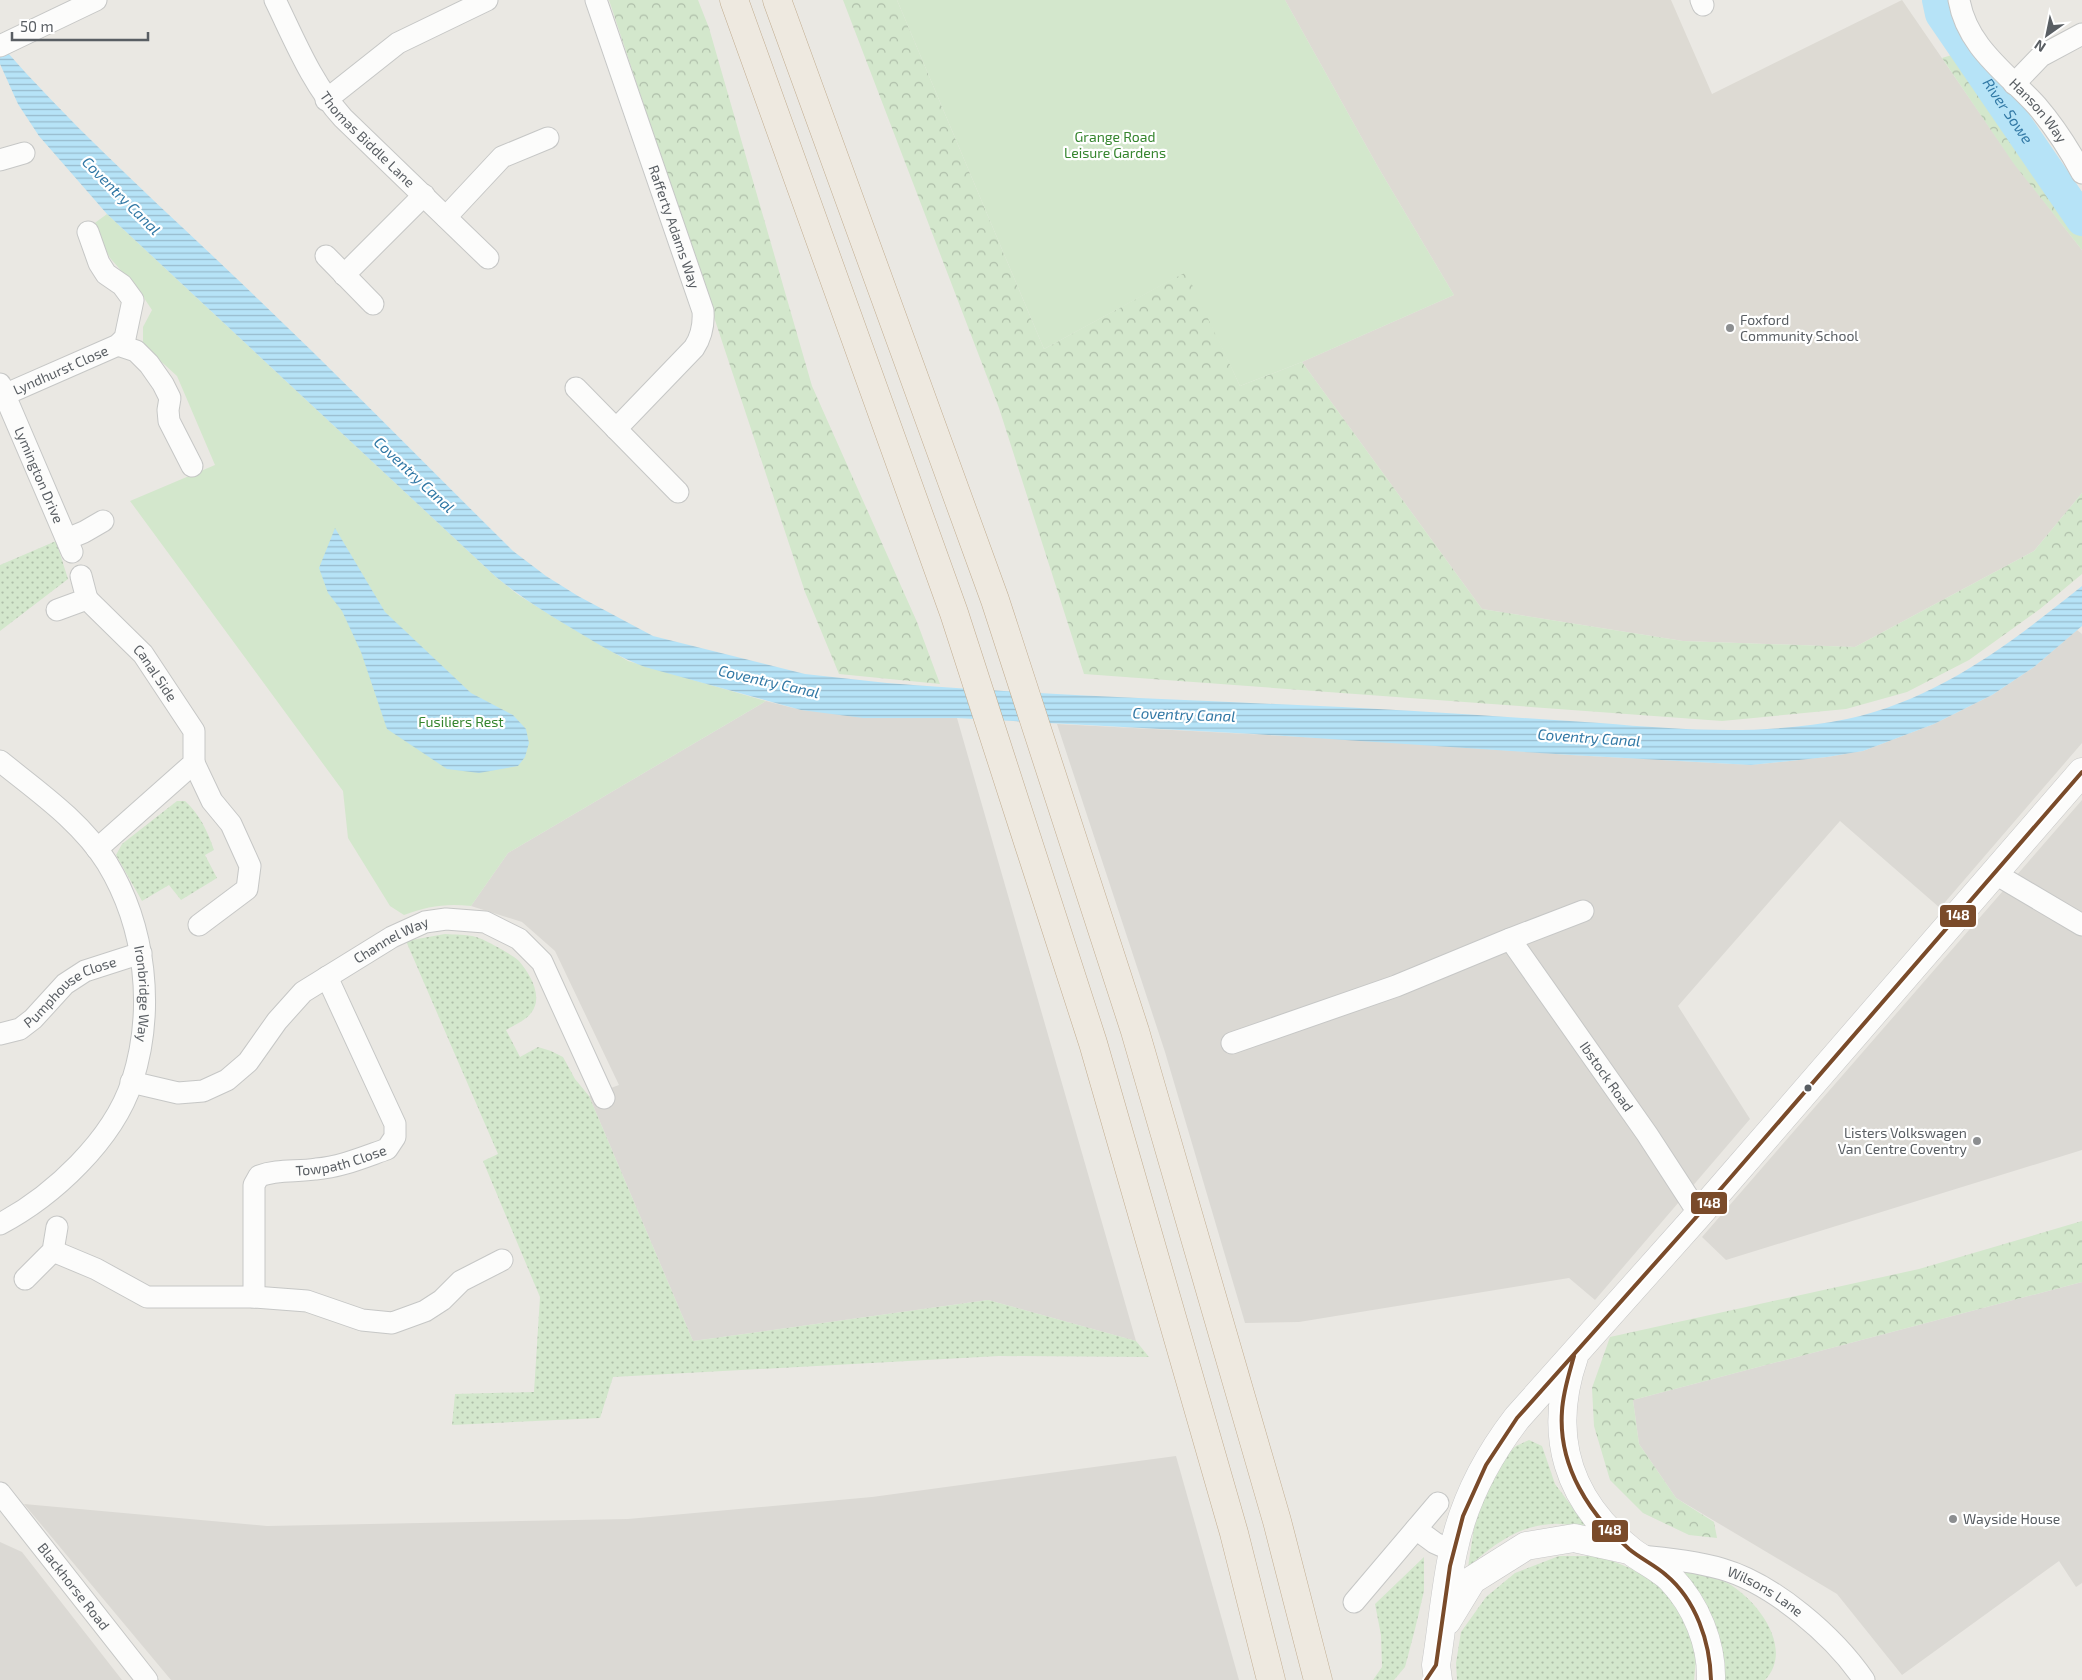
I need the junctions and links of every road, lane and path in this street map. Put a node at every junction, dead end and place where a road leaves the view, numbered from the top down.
1 (96, 0) edge
2 (275, 0) edge
3 (487, 0) edge
4 (596, 0) edge
5 (734, 0) edge
6 (778, 0) edge
7 (1959, 0) edge
8 (2082, 34) edge
9 (9, 41) edge
10 (2014, 84) junction
11 (326, 100) junction
12 (548, 138) dead end
13 (24, 153) dead end
14 (0, 160) edge
15 (2082, 173) edge
16 (424, 195) junction
17 (446, 217) junction
18 (88, 232) dead end
19 (326, 256) dead end
20 (488, 258) dead end
21 (344, 275) junction
22 (373, 304) dead end
23 (118, 345) junction
24 (576, 388) dead end
25 (2, 389) edge
26 (616, 429) junction
27 (192, 466) dead end
28 (678, 492) dead end
29 (103, 522) dead end
30 (81, 576) dead end
31 (87, 599) junction
32 (58, 610) dead end
33 (0, 762) edge
34 (194, 763) junction
35 (2082, 772) edge
36 (97, 849) junction
37 (1994, 873) junction
38 (1583, 911) dead end
39 (2082, 924) edge
40 (199, 925) dead end
41 (1510, 939) junction
42 (141, 952) junction
43 (327, 977) junction
44 (0, 1034) edge
45 (1232, 1043) dead end
46 (132, 1082) junction
47 (604, 1098) dead end
48 (1700, 1214) junction
49 (0, 1224) edge
50 (56, 1227) dead end
51 (54, 1251) junction
52 (502, 1260) dead end
53 (25, 1279) dead end
54 (254, 1297) junction
55 (1574, 1356) junction
56 (0, 1493) edge
57 (1438, 1503) dead end
58 (1416, 1529) junction
59 (1453, 1551) junction
60 (1634, 1553) junction
61 (1354, 1602) dead end
62 (1441, 1632) junction
63 (1315, 1669) edge
64 (1270, 1674) edge
65 (1433, 1675) edge
66 (147, 1680) edge
67 (1711, 1680) edge
68 (1864, 1680) edge

1 - 9 street
2 - 11 street, Thomas Biddle Lane
3 - 11 street
4 - 26 street, Rafferty Adams Way
5 - 64 highway
6 - 63 highway
7 - 10 street, Hanson Way
8 - 10 street
10 - 15 street, Hanson Way
11 - 16 street, Thomas Biddle Lane
12 - 17 street
13 - 14 street
16 - 17 street, Thomas Biddle Lane
16 - 21 street
17 - 20 street, Thomas Biddle Lane
18 - 23 street, Lyndhurst Close
19 - 21 street
21 - 22 street
23 - 25 street, Lyndhurst Close
23 - 27 street, Lyndhurst Close
24 - 26 street
25 - 29 street, Lymington Drive
26 - 28 street
30 - 31 street
31 - 32 street
31 - 34 street, Canal Side
33 - 36 street, Ironbridge Way
34 - 36 street
34 - 40 street, Canal Side
35 - 37 main road
36 - 42 street, Ironbridge Way
37 - 39 street
37 - 48 main road
38 - 41 street
41 - 45 street
41 - 48 street, Ibstock Road
42 - 44 street, Pumphouse Close
42 - 46 street, Ironbridge Way
43 - 46 street, Channel Way
43 - 47 street, Channel Way
43 - 54 street, Towpath Close
46 - 49 street, Ironbridge Way
48 - 55 main road
50 - 51 street
51 - 53 street
51 - 54 street
52 - 54 street
55 - 59 main road
55 - 60 main road
56 - 66 street, Blackhorse Road
57 - 58 street
58 - 59 street
58 - 61 street
59 - 62 main road
60 - 62 main road
60 - 67 main road
60 - 68 street, Wilsons Lane
62 - 65 main road

